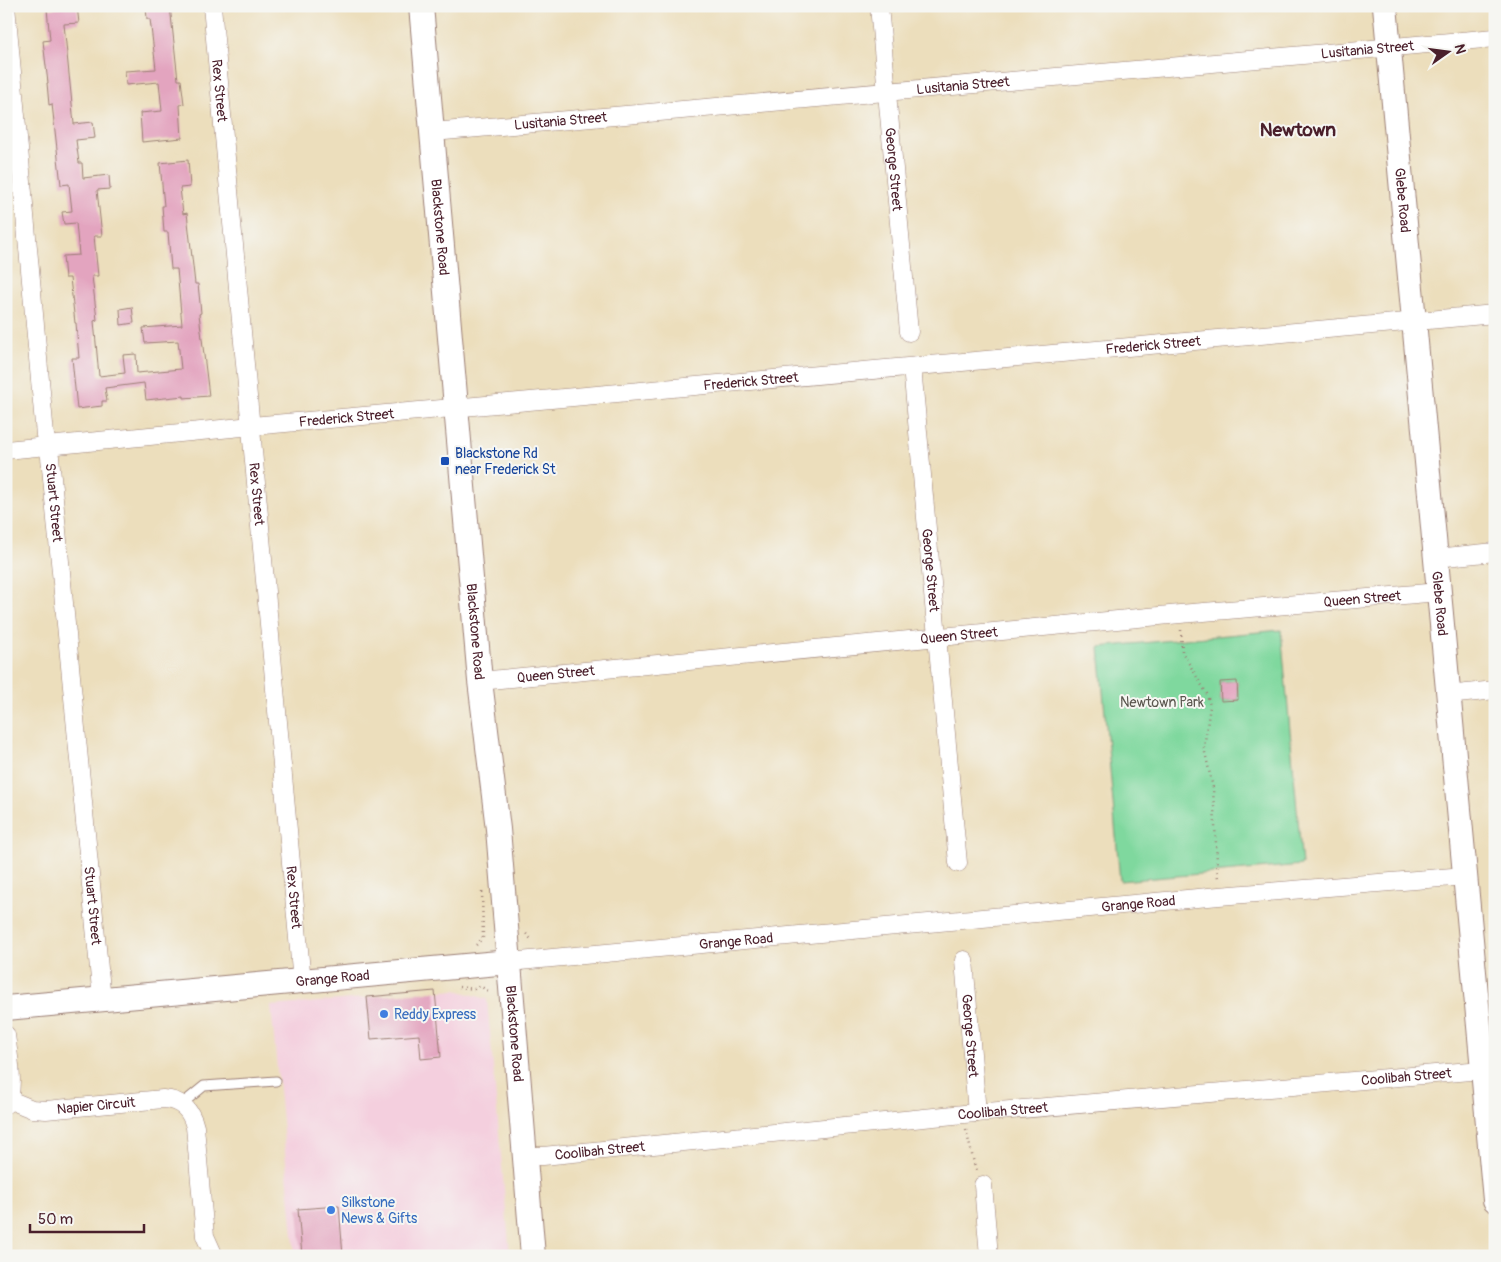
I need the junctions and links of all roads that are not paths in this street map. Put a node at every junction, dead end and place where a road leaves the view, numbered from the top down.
1 (6, 6) edge
2 (212, 6) edge
3 (421, 6) edge
4 (879, 6) edge
5 (1385, 6) edge
6 (1495, 38) edge
7 (1389, 48) junction
8 (887, 92) junction
9 (433, 132) junction
10 (1495, 314) edge
11 (1414, 322) junction
12 (909, 332) dead end
13 (912, 367) junction
14 (457, 408) junction
15 (252, 426) junction
16 (47, 446) junction
17 (6, 450) edge
18 (1495, 552) edge
19 (1436, 558) junction
20 (1439, 592) junction
21 (938, 637) junction
22 (480, 681) junction
23 (1495, 690) edge
24 (1448, 695) junction
25 (958, 863) dead end
26 (1465, 876) junction
27 (964, 960) dead end
28 (509, 962) junction
29 (302, 982) junction
30 (102, 1000) junction
31 (6, 1008) edge
32 (6, 1035) edge
33 (1486, 1064) edge
34 (276, 1081) dead end
35 (8, 1102) edge
36 (182, 1104) junction
37 (971, 1114) junction
38 (525, 1156) junction
39 (983, 1185) road end
40 (1495, 1200) edge
41 (213, 1256) edge
42 (533, 1256) edge
43 (989, 1256) edge

1 - 16 street, Stuart Street
2 - 15 street, Rex Street
3 - 9 main road, Blackstone Road
4 - 8 street, George Street
5 - 7 main road, Glebe Road
6 - 7 street, Lusitania Street
7 - 8 street, Lusitania Street
7 - 11 main road, Glebe Road
8 - 9 street, Lusitania Street
8 - 12 street, George Street
9 - 14 main road, Blackstone Road
10 - 11 street, Frederick Street
11 - 13 street, Frederick Street
11 - 19 main road, Glebe Road
13 - 14 street, Frederick Street
13 - 21 street, George Street
14 - 15 street, Frederick Street
14 - 22 main road, Blackstone Road
15 - 16 street, Frederick Street
15 - 29 street, Rex Street
16 - 17 street, Frederick Street
16 - 30 street, Stuart Street
18 - 19 street
19 - 20 main road, Glebe Road
20 - 21 street, Queen Street
20 - 24 main road, Glebe Road
21 - 22 street, Queen Street
21 - 25 street, George Street
22 - 28 main road, Blackstone Road
23 - 24 street
24 - 26 main road, Glebe Road
26 - 28 street, Grange Road
26 - 33 main road, Glebe Road
27 - 37 street, George Street
28 - 29 main road, Grange Road
28 - 38 main road, Blackstone Road
29 - 30 main road, Grange Road
30 - 31 main road, Grange Road
32 - 35 street, Napier Circuit
33 - 37 street, Coolibah Street
33 - 40 main road, Glebe Road
34 - 36 lane
35 - 36 street, Napier Circuit
36 - 41 street
37 - 38 street, Coolibah Street
38 - 42 main road, Blackstone Road
39 - 43 street

